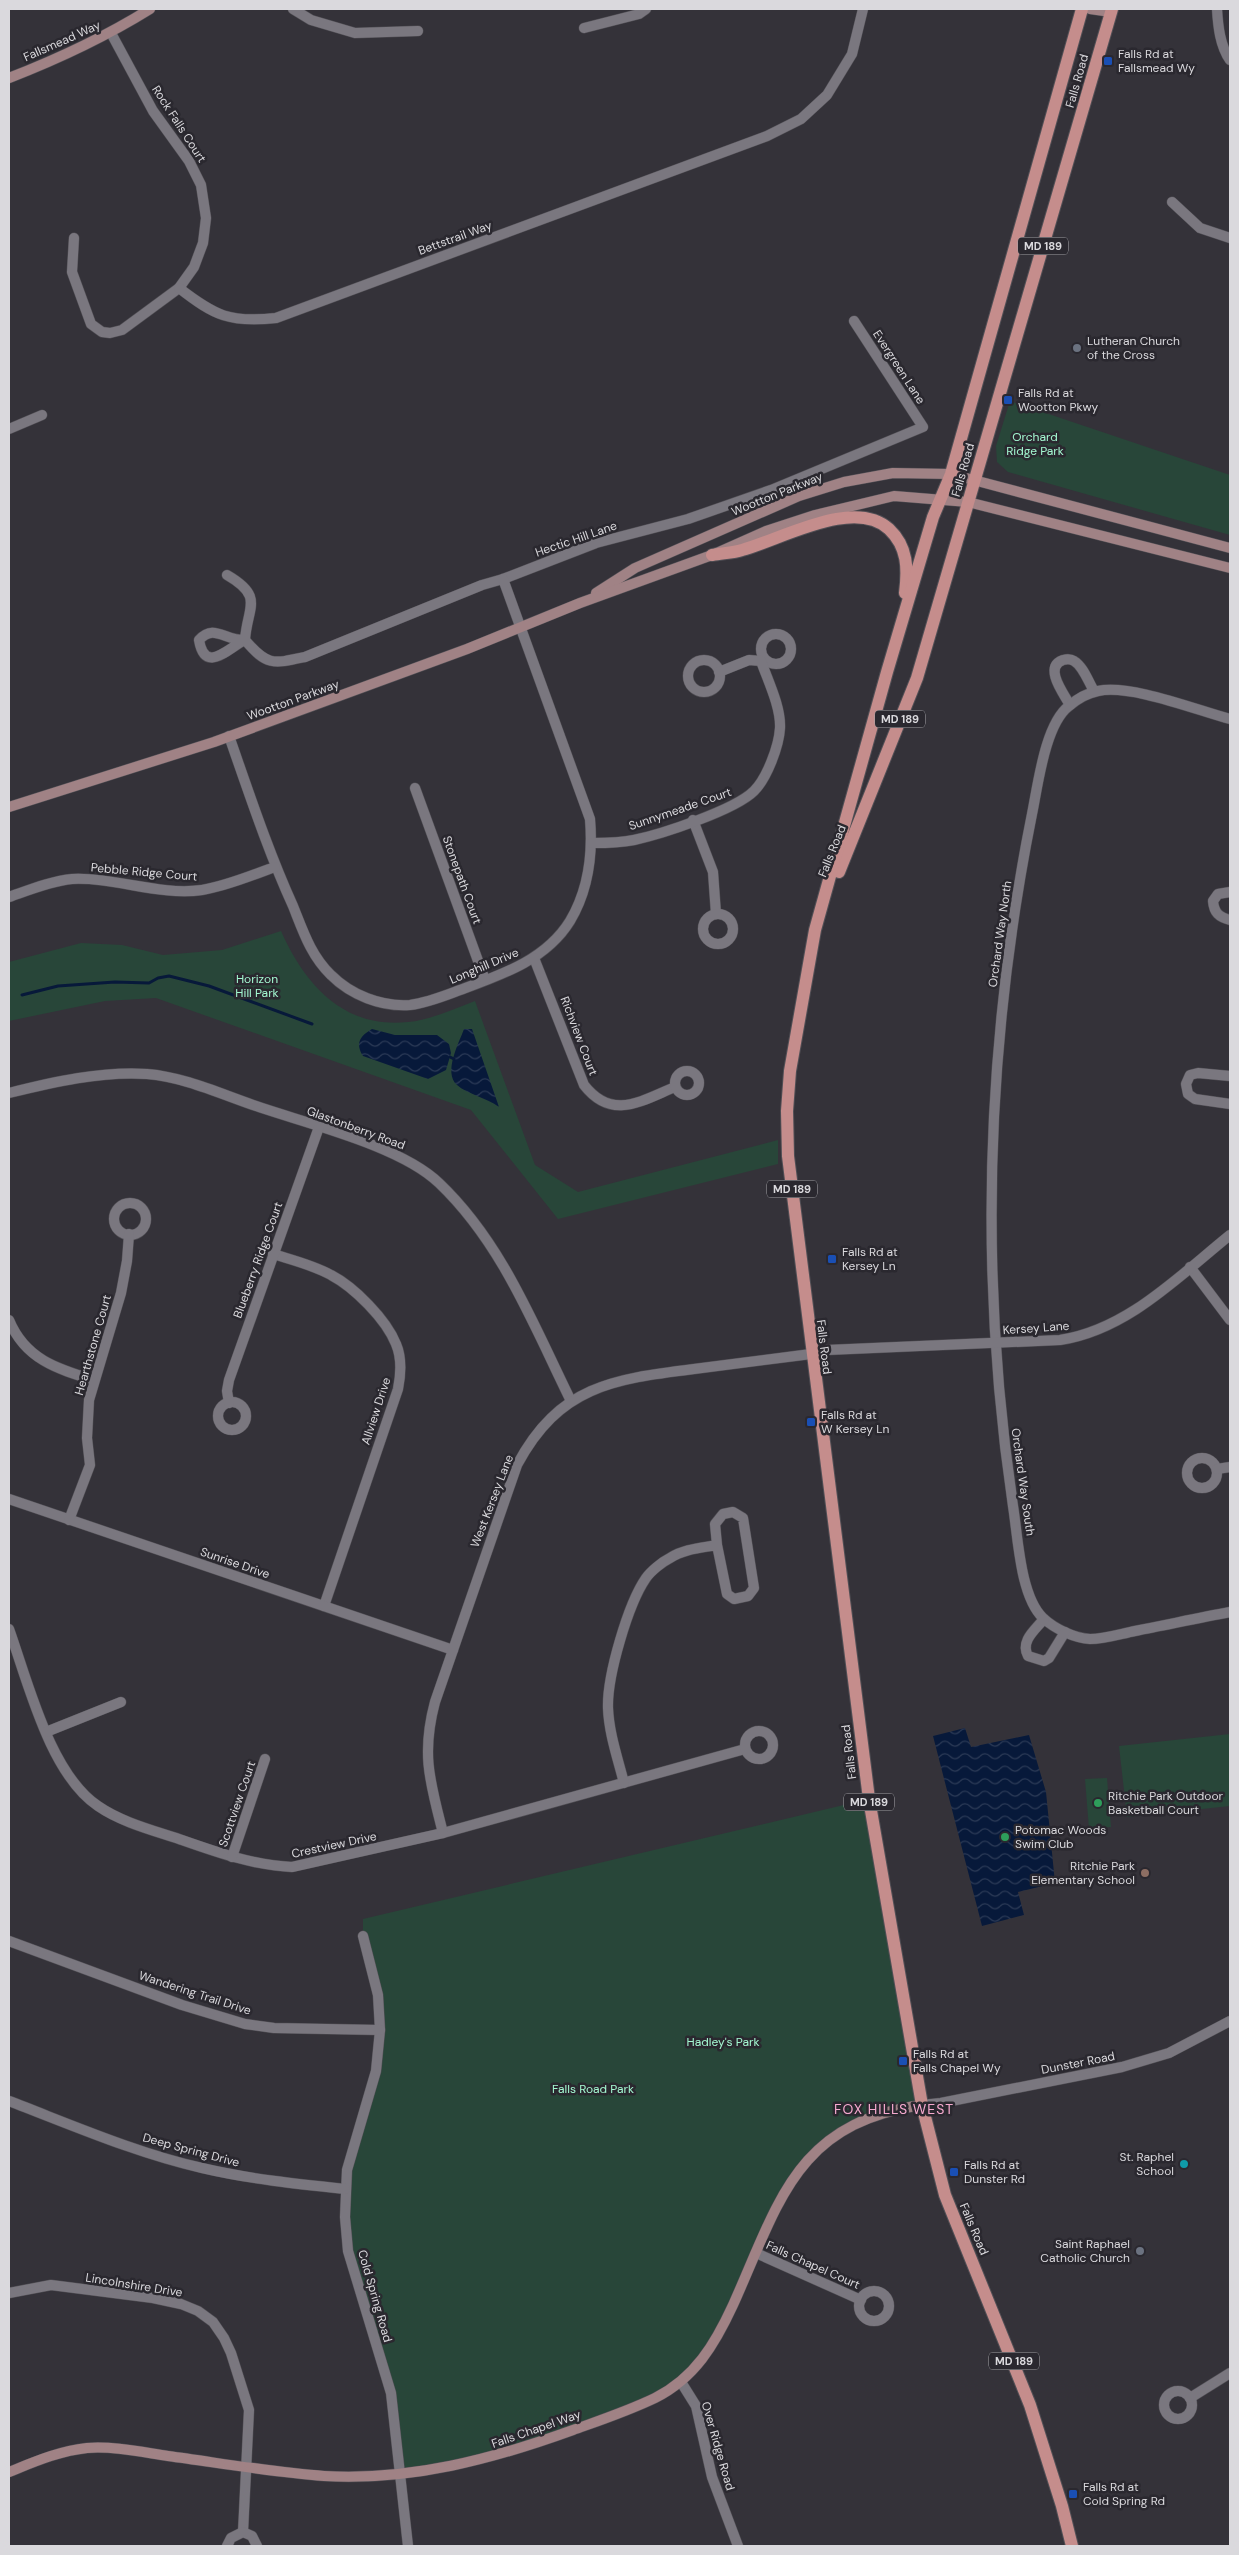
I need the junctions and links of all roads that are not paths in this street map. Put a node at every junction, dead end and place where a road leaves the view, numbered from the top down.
1 (150, 9) edge
2 (293, 9) edge
3 (646, 9) edge
4 (863, 9) edge
5 (1082, 9) edge
6 (1090, 9) edge
7 (1217, 9) edge
8 (1111, 10) edge
9 (584, 28) dead end
10 (418, 32) dead end
11 (111, 33) junction
12 (1230, 60) edge
13 (9, 78) edge
14 (1172, 202) dead end
15 (74, 238) dead end
16 (1230, 238) edge
17 (179, 288) junction
18 (854, 321) dead end
19 (42, 415) dead end
20 (922, 427) joint
21 (9, 429) edge
22 (951, 474) junction
23 (975, 480) junction
24 (940, 498) junction
25 (968, 502) junction
26 (1230, 548) edge
27 (712, 554) junction
28 (1230, 568) edge
29 (228, 576) dead end
30 (504, 579) junction
31 (580, 603) junction
32 (520, 628) junction
33 (901, 628) junction
34 (719, 672) dead end
35 (1094, 691) junction
36 (1070, 705) junction
37 (1230, 719) edge
38 (229, 736) junction
39 (415, 788) dead end
40 (9, 807) edge
41 (693, 820) junction
42 (592, 843) junction
43 (275, 867) junction
44 (1230, 892) edge
45 (9, 897) edge
46 (716, 914) dead end
47 (1230, 920) edge
48 (815, 930) junction
49 (534, 958) junction
50 (485, 980) junction
51 (1230, 1076) edge
52 (675, 1088) dead end
53 (9, 1093) edge
54 (1230, 1104) edge
55 (319, 1128) junction
56 (129, 1234) dead end
57 (1230, 1235) edge
58 (273, 1254) junction
59 (1190, 1267) junction
60 (9, 1320) edge
61 (1230, 1320) edge
62 (995, 1343) junction
63 (811, 1354) junction
64 (94, 1380) junction
65 (571, 1401) junction
66 (229, 1403) dead end
67 (1230, 1467) edge
68 (1217, 1470) dead end
69 (9, 1501) edge
70 (70, 1520) junction
71 (717, 1546) junction
72 (324, 1606) junction
73 (1230, 1612) edge
74 (1044, 1618) junction
75 (9, 1629) edge
76 (1065, 1632) junction
77 (453, 1650) junction
78 (120, 1702) dead end
79 (46, 1732) junction
80 (745, 1749) dead end
81 (265, 1759) dead end
82 (624, 1783) junction
83 (443, 1833) junction
84 (232, 1857) junction
85 (363, 1936) dead end
86 (9, 1941) edge
87 (1230, 2020) edge
88 (380, 2030) junction
89 (9, 2102) edge
90 (922, 2105) junction
91 (345, 2188) junction
92 (756, 2253) junction
93 (9, 2293) edge
94 (861, 2300) dead end
95 (1230, 2373) edge
96 (681, 2382) junction
97 (1190, 2398) dead end
98 (246, 2466) junction
99 (9, 2472) edge
100 (401, 2474) junction
101 (243, 2532) junction
102 (228, 2546) edge
103 (257, 2546) edge
104 (408, 2546) edge
105 (738, 2546) edge
106 (1069, 2546) edge

1 - 11 main road, Fallsmead Way
2 - 10 street
3 - 9 street
4 - 17 street, Bettstrail Way
5 - 22 main road, Falls Road / MD 189
6 - 8 main road
7 - 12 street
8 - 23 main road, Falls Road / MD 189
11 - 13 main road, Fallsmead Way
11 - 17 street, Rock Falls Court
14 - 16 street
15 - 17 street
18 - 20 street, Evergreen Lane
19 - 21 street
20 - 30 street, Hectic Hill Lane
22 - 23 main road, Wootton Parkway
22 - 24 main road, Falls Road / MD 189
22 - 31 main road, Wootton Parkway
23 - 25 main road, Falls Road / MD 189
23 - 26 main road, Wootton Parkway
24 - 25 main road, Wootton Parkway
24 - 27 main road, Wootton Parkway
24 - 33 main road, Falls Road / MD 189
25 - 28 main road, Wootton Parkway
25 - 48 main road, Falls Road / MD 189
27 - 31 main road, Wootton Parkway
27 - 33 main road
29 - 30 street, Hectic Hill Lane
30 - 32 street, Longhill Drive
31 - 32 main road, Wootton Parkway
32 - 38 main road, Wootton Parkway
32 - 42 street, Longhill Drive
33 - 48 main road, Falls Road / MD 189
34 - 41 street, Sunnymeade Court
35 - 36 street, Orchard Way North
35 - 36 street
35 - 37 street, Orchard Way North
36 - 62 street, Orchard Way North
38 - 40 main road, Wootton Parkway
38 - 43 street, Longhill Drive
39 - 50 street, Stonepath Court
41 - 42 street, Sunnymeade Court
41 - 46 street
42 - 49 street, Longhill Drive
43 - 45 street, Pebble Ridge Court
43 - 50 street, Longhill Drive
44 - 47 street
48 - 63 main road, Falls Road / MD 189
49 - 50 street, Longhill Drive
49 - 52 street, Richview Court
51 - 54 street
53 - 55 street, Glastonberry Road
55 - 58 street, Blueberry Ridge Court
55 - 65 street, Glastonberry Road
56 - 64 street, Hearthstone Court
57 - 59 street, Kersey Lane
58 - 66 street, Blueberry Ridge Court
58 - 72 street, Allview Drive
59 - 61 street
59 - 62 street, Kersey Lane
60 - 64 street
62 - 63 street, Kersey Lane
62 - 74 street, Orchard Way South
63 - 65 street, West Kersey Lane
63 - 90 main road, Falls Road / MD 189
64 - 70 street, Hearthstone Court
65 - 77 street, West Kersey Lane
67 - 68 street
69 - 70 street, Sunrise Drive
70 - 72 street, Sunrise Drive
71 - 71 street
71 - 82 street
72 - 77 street, Sunrise Drive
73 - 76 street, Orchard Way South
74 - 76 street, Orchard Way South
74 - 76 street
75 - 79 street, Crestview Drive
77 - 83 street, West Kersey Lane
78 - 79 street
79 - 84 street, Crestview Drive
80 - 82 street, Crestview Drive
81 - 84 street, Scottview Court
82 - 83 street, Crestview Drive
83 - 84 street, Crestview Drive
85 - 88 street, Cold Spring Road
86 - 88 street, Wandering Trail Drive
87 - 90 street, Dunster Road
88 - 91 street, Cold Spring Road
89 - 91 street, Deep Spring Drive
90 - 92 main road, Falls Chapel Way
90 - 106 main road, Falls Road / MD 189
91 - 100 street, Cold Spring Road
92 - 94 street, Falls Chapel Court
92 - 96 main road, Falls Chapel Way
93 - 98 street, Lincolnshire Drive
95 - 97 street
96 - 100 main road, Falls Chapel Way
96 - 105 street, Over Ridge Road
98 - 99 main road, Falls Chapel Way
98 - 100 main road, Falls Chapel Way
98 - 101 street, Lincolnshire Drive
100 - 104 street, Cold Spring Road
101 - 102 street
101 - 103 street

